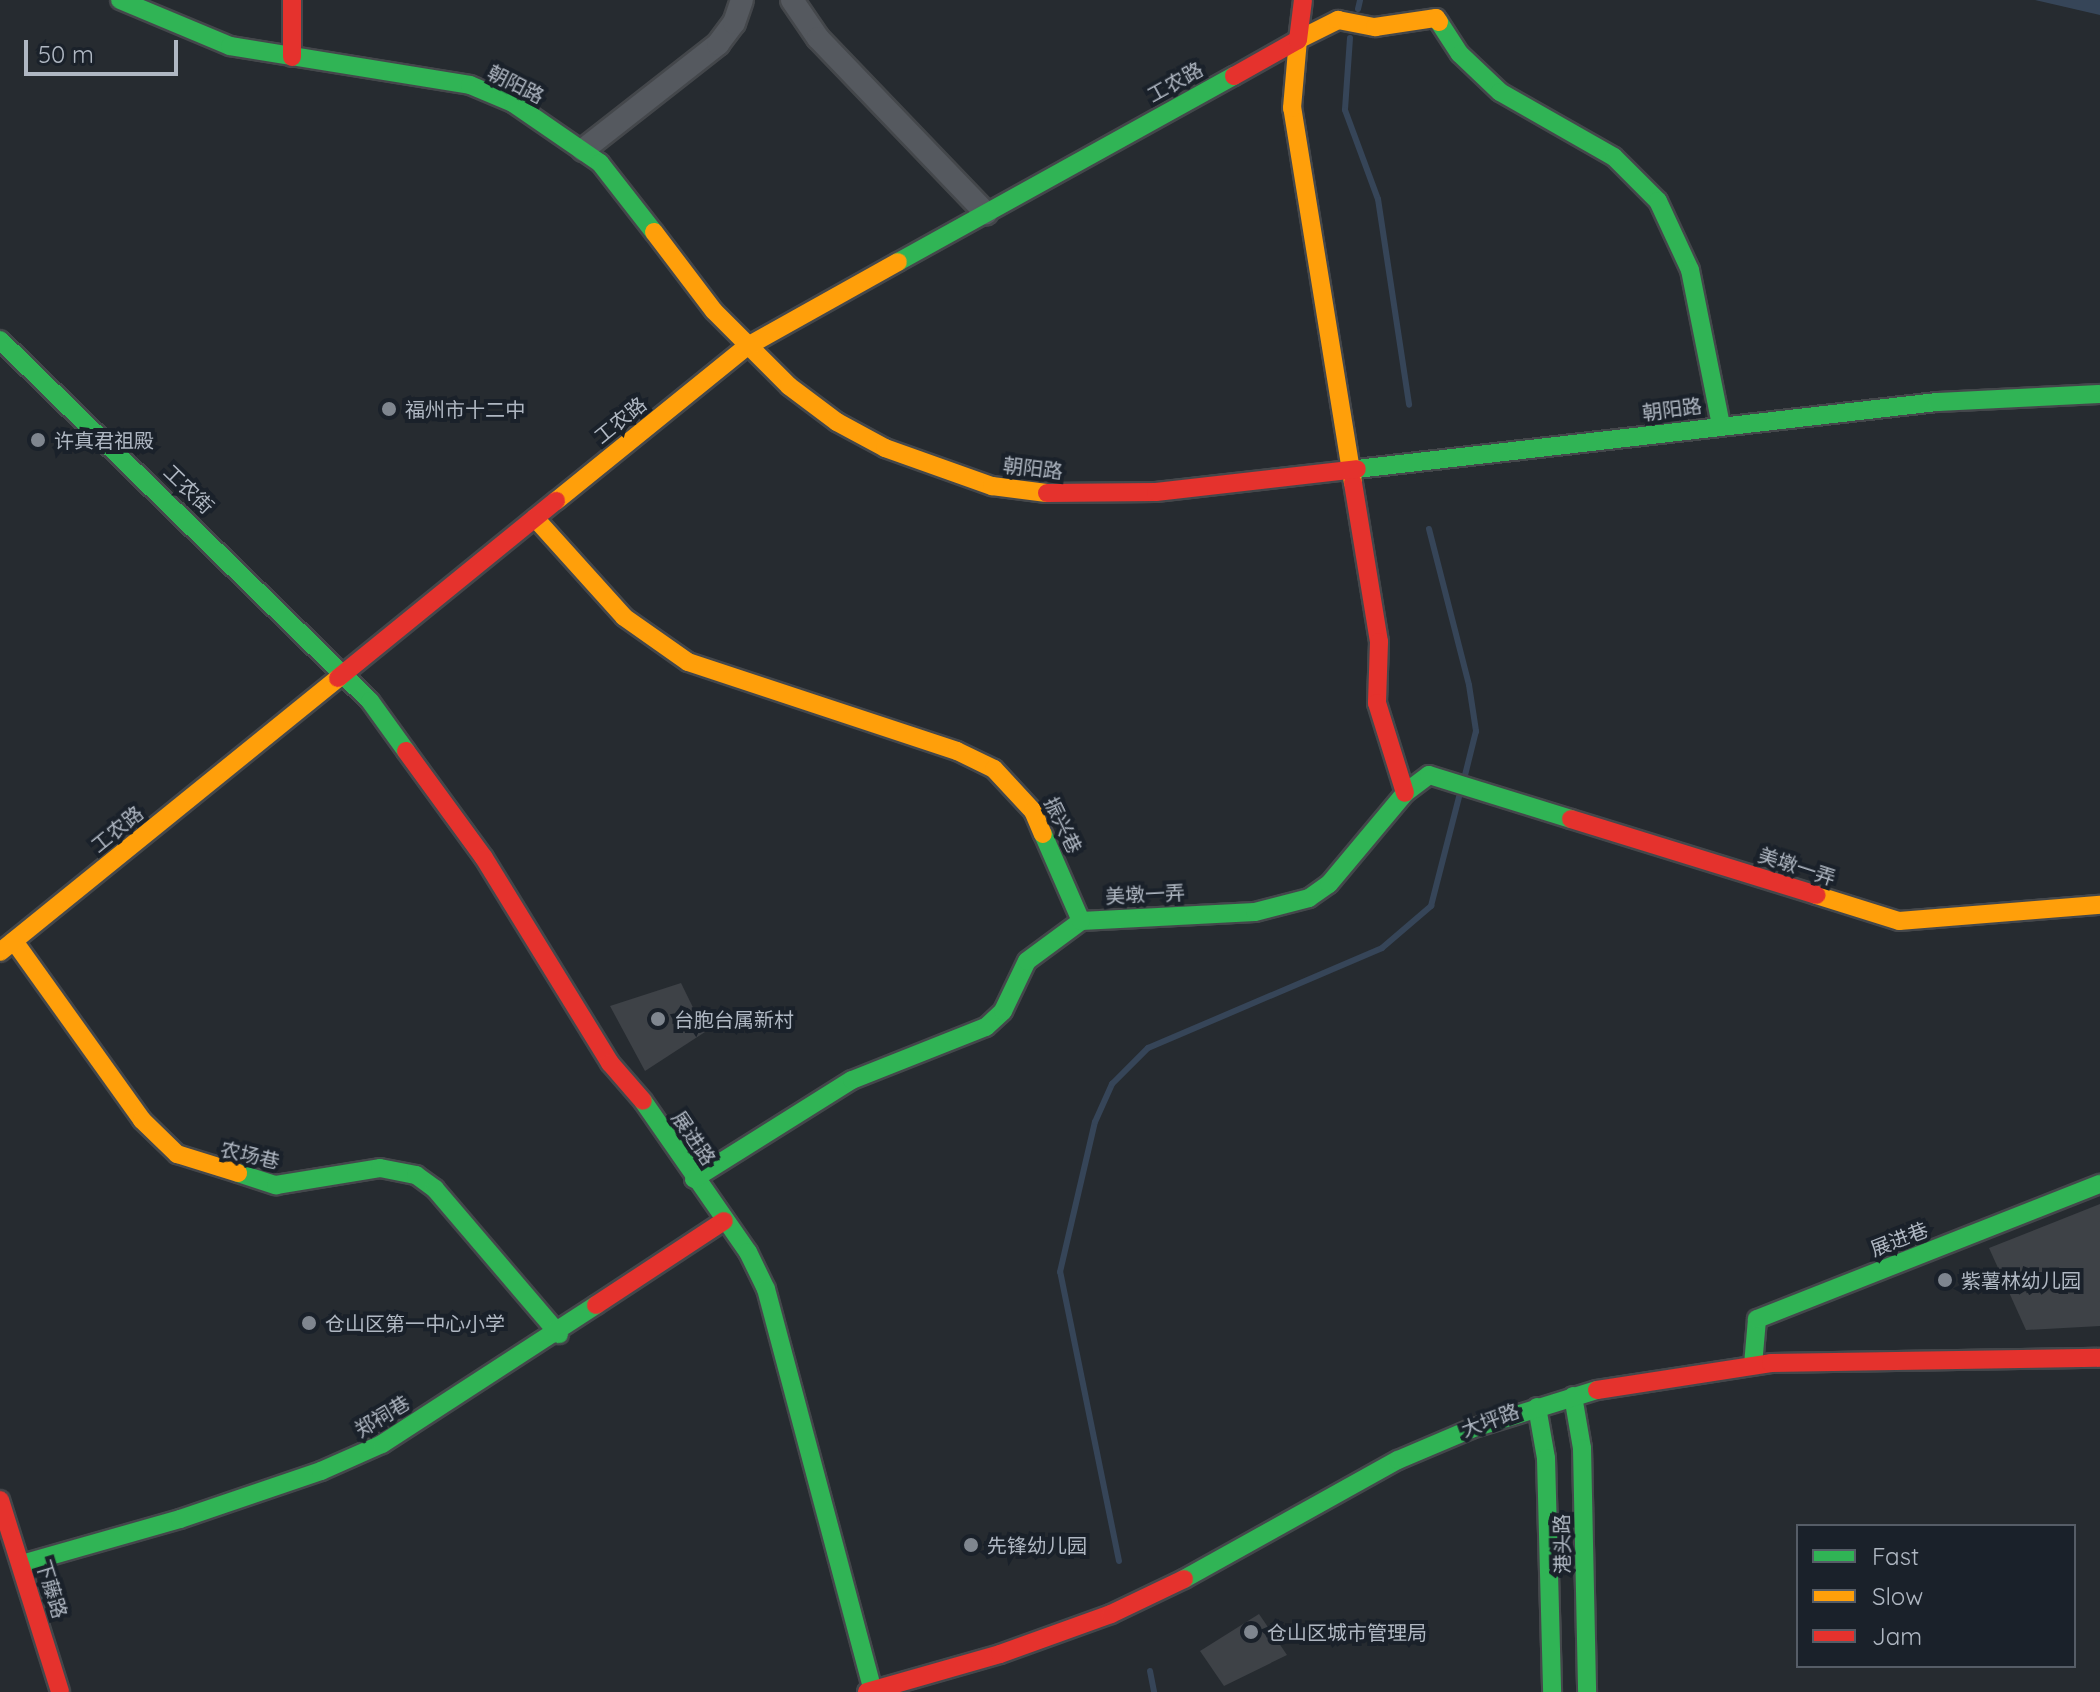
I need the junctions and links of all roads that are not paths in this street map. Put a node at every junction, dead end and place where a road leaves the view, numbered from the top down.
1 (120, 0) edge
2 (292, 0) edge
3 (742, 0) edge
4 (792, 0) edge
5 (1303, 0) edge
6 (1298, 40) junction
7 (292, 57) junction
8 (583, 150) junction
9 (986, 213) junction
10 (0, 340) edge
11 (746, 347) junction
12 (2100, 394) edge
13 (1721, 425) junction
14 (1352, 471) junction
15 (535, 518) junction
16 (344, 673) junction
17 (1405, 793) junction
18 (2100, 905) edge
19 (1081, 921) junction
20 (7, 946) edge
21 (694, 1179) junction
22 (2100, 1184) edge
23 (724, 1221) junction
24 (559, 1334) junction
25 (2100, 1358) edge
26 (1753, 1365) junction
27 (1768, 1384) dead end
28 (1576, 1405) junction
29 (1539, 1416) junction
30 (0, 1500) edge
31 (22, 1564) junction
32 (1169, 1598) junction
33 (980, 1681) dead end
34 (60, 1692) edge
35 (867, 1692) edge
36 (873, 1692) edge
37 (1552, 1692) edge
38 (1587, 1692) edge

1 - 7 street, 朝阳路
2 - 7 street
3 - 8 street
4 - 9 street
5 - 6 street
6 - 9 street, 工农路
6 - 13 street, 工农路
6 - 14 street
7 - 8 street, 朝阳路
8 - 11 street, 朝阳路
9 - 11 street, 工农路
10 - 16 street, 工农街
11 - 14 street, 朝阳路
11 - 15 street, 工农路
12 - 13 street, 朝阳路
13 - 14 street, 朝阳路
14 - 17 street
15 - 16 street, 工农路
15 - 19 street, 振兴巷
16 - 20 street, 工农路
16 - 21 street, 展进路
17 - 18 street, 美墩一弄
17 - 19 street, 美墩一弄
19 - 21 street
20 - 24 street, 农场巷
21 - 23 street, 展进路
22 - 26 street, 展进巷
23 - 24 street, 郑祠巷
23 - 36 street, 展进路
24 - 31 street, 郑祠巷
25 - 26 street
26 - 28 street
27 - 28 street, 大坪路
28 - 29 street, 大坪路
28 - 38 street, 港头路
29 - 32 street, 大坪路
29 - 37 street, 港头路
30 - 31 street, 下藤路
31 - 34 street, 下藤路
32 - 33 street, 大坪路
32 - 36 street
35 - 36 street

